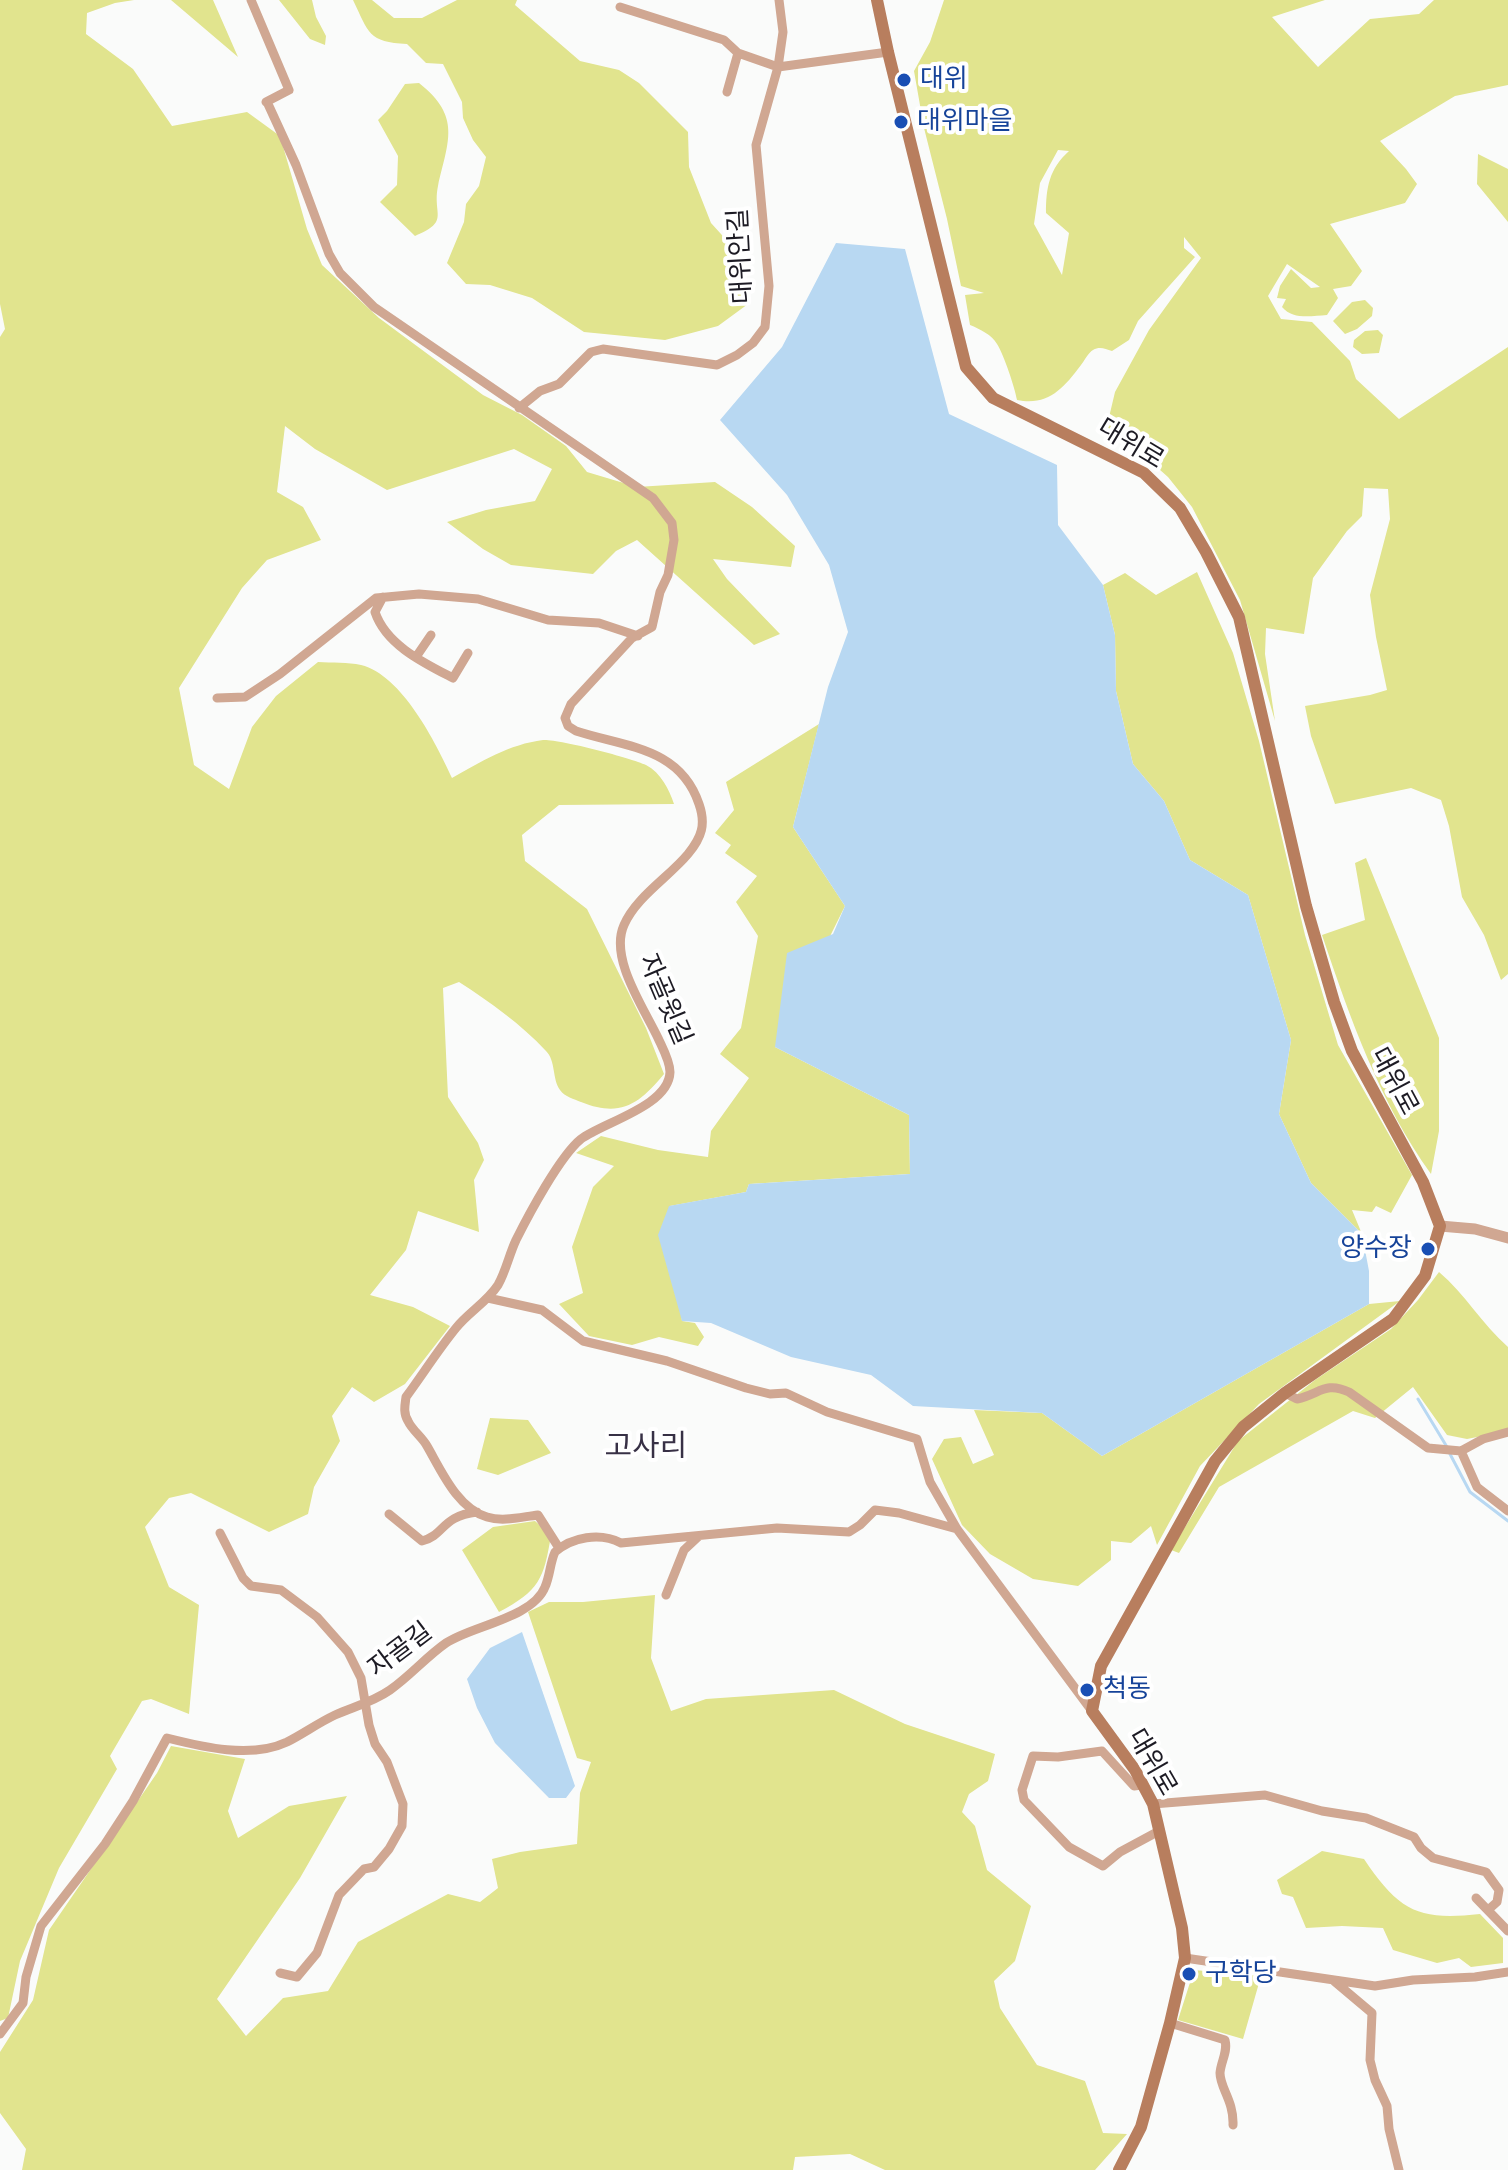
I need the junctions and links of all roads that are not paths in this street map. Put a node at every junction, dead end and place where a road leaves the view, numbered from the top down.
1 (251, 0) edge
2 (779, 0) edge
3 (877, 0) edge
4 (620, 7) dead end
5 (888, 52) junction
6 (738, 53) junction
7 (778, 67) junction
8 (727, 92) dead end
9 (519, 408) junction
10 (383, 597) junction
11 (431, 635) dead end
12 (638, 636) junction
13 (468, 653) dead end
14 (416, 657) junction
15 (217, 698) dead end
16 (1440, 1226) junction
17 (1508, 1238) edge
18 (488, 1298) junction
19 (1285, 1393) junction
20 (1508, 1432) edge
21 (1453, 1450) junction
22 (1508, 1511) edge
23 (477, 1512) junction
24 (389, 1514) dead end
25 (957, 1529) junction
26 (220, 1533) dead end
27 (699, 1536) junction
28 (559, 1548) junction
29 (666, 1595) dead end
30 (365, 1703) junction
31 (1092, 1711) junction
32 (1142, 1785) junction
33 (1153, 1804) junction
34 (1159, 1831) junction
35 (1476, 1898) dead end
36 (1488, 1910) junction
37 (1508, 1931) edge
38 (1185, 1958) junction
39 (1508, 1972) edge
40 (280, 1973) dead end
41 (1331, 1979) junction
42 (1170, 2023) junction
43 (1, 2033) edge
44 (1233, 2125) dead end
45 (1119, 2170) edge
46 (1399, 2170) edge

1 - 9 street
2 - 7 street, 대위안길
3 - 5 main road, 대위로
4 - 6 street
5 - 7 street
5 - 16 main road, 대위로
6 - 7 street
6 - 8 street
7 - 9 street, 대위안길
9 - 12 street, 자골윗길
10 - 12 street
10 - 14 street
10 - 15 street
11 - 14 street
12 - 18 street, 자골윗길
13 - 14 street
16 - 17 street
16 - 19 main road
18 - 23 street, 자골윗길
18 - 25 street
19 - 21 street
19 - 31 main road
20 - 21 street
21 - 22 street
23 - 24 street
23 - 28 street
25 - 27 street
25 - 31 street
26 - 30 street
27 - 28 street
27 - 29 street
28 - 30 street, 자골길
30 - 40 street
30 - 43 street, 자골길
31 - 32 main road, 대위로
32 - 33 main road, 대위로
32 - 34 street
33 - 34 main road, 대위로
33 - 36 street
34 - 38 main road, 대위로
35 - 36 street
36 - 37 street
38 - 41 street
38 - 42 main road, 대위로
39 - 41 street
41 - 46 street
42 - 44 street
42 - 45 main road, 대위로

